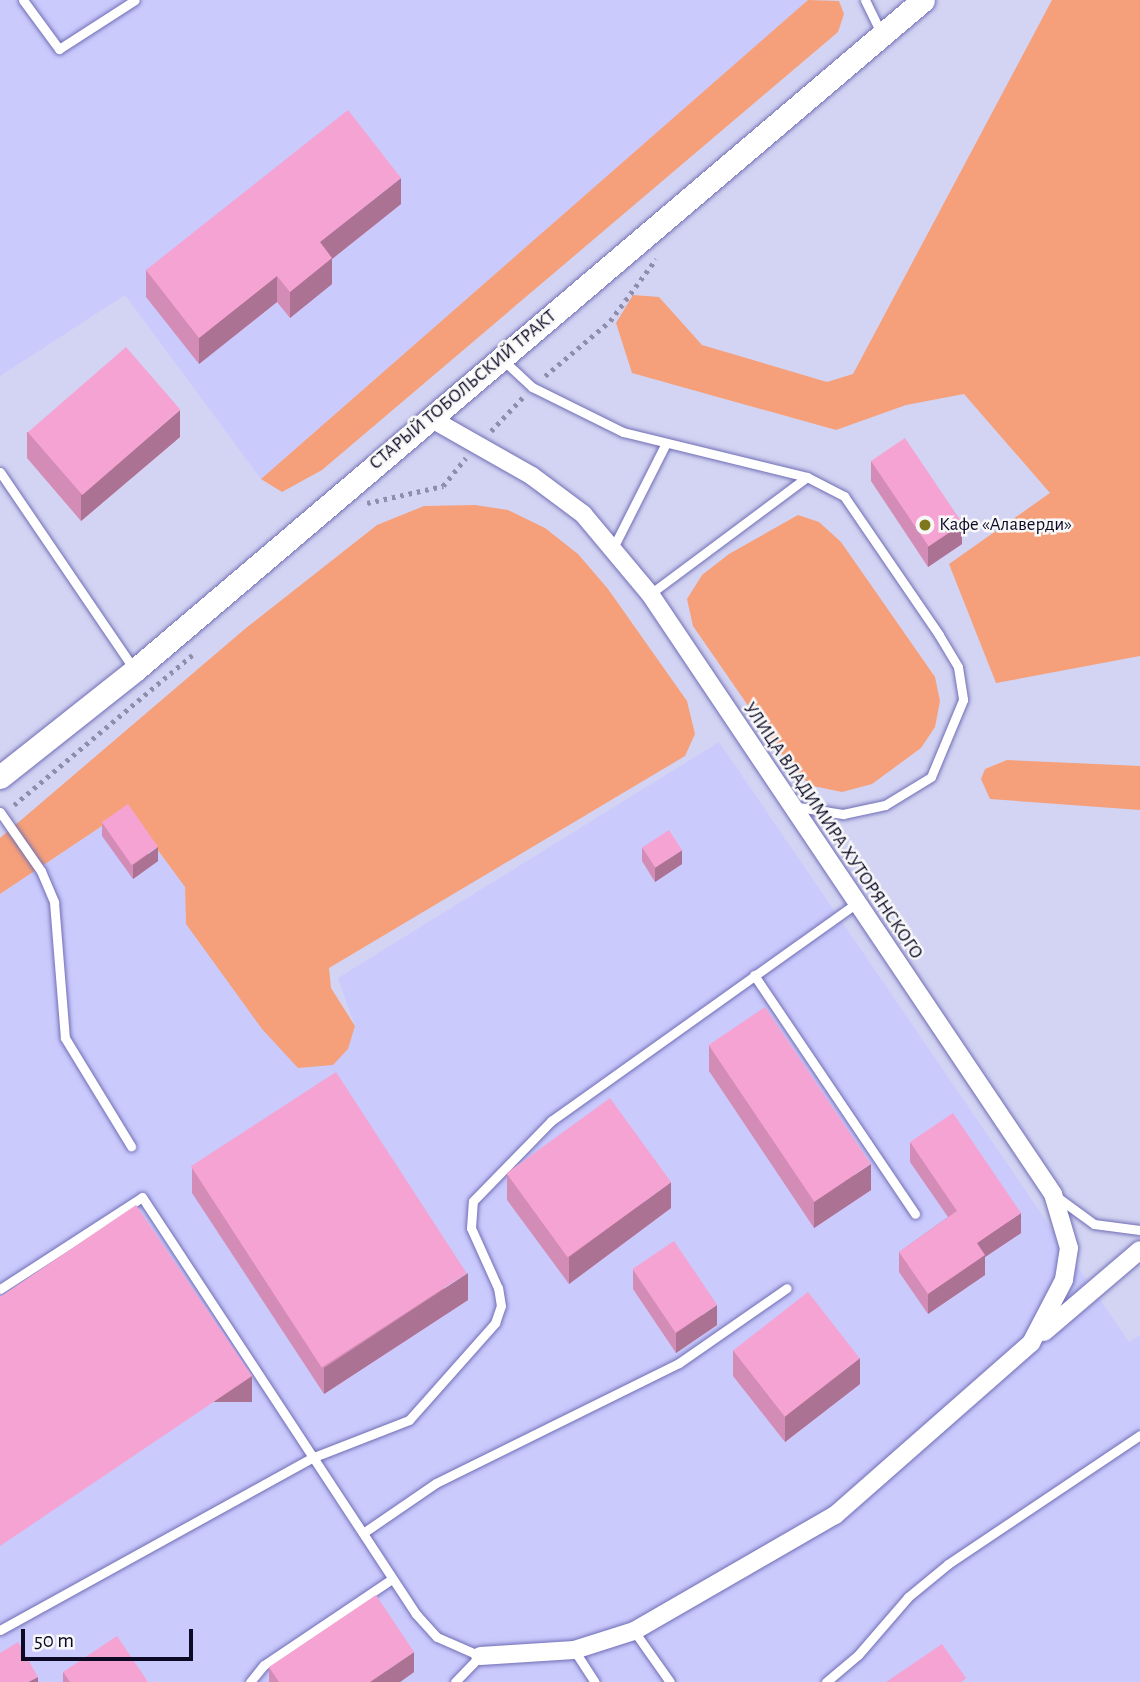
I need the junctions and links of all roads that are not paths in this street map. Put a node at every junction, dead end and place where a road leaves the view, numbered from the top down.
1 (23, 0) edge
2 (135, 0) edge
3 (865, 0) edge
4 (923, 0) edge
5 (882, 35) junction
6 (501, 359) junction
7 (430, 418) junction
8 (665, 445) junction
9 (0, 472) edge
10 (807, 477) junction
11 (613, 548) junction
12 (650, 594) junction
13 (135, 670) junction
14 (0, 777) edge
15 (791, 806) junction
16 (1, 814) edge
17 (855, 904) junction
18 (754, 975) junction
19 (131, 1146) dead end
20 (1053, 1194) junction
21 (915, 1214) dead end
22 (1140, 1230) edge
23 (1140, 1250) edge
24 (787, 1288) dead end
25 (0, 1289) edge
26 (1031, 1343) junction
27 (1140, 1435) edge
28 (314, 1457) junction
29 (363, 1533) junction
30 (392, 1579) junction
31 (0, 1630) edge
32 (634, 1631) junction
33 (574, 1650) junction
34 (480, 1656) junction
35 (250, 1682) edge
36 (454, 1682) edge
37 (595, 1682) edge
38 (670, 1682) edge
39 (826, 1682) edge

1 - 2 lane
3 - 5 lane
4 - 5 street, СТАРЫЙ ТОБОЛЬСКИЙ ТРАКТ
5 - 6 street, СТАРЫЙ ТОБОЛЬСКИЙ ТРАКТ
6 - 7 street, СТАРЫЙ ТОБОЛЬСКИЙ ТРАКТ
6 - 8 lane
7 - 11 street, УЛИЦА ВЛАДИМИРА ХУТОРЯНСКОГО
7 - 13 street, СТАРЫЙ ТОБОЛЬСКИЙ ТРАКТ
8 - 10 lane
8 - 11 lane
9 - 13 lane
10 - 12 lane
10 - 15 lane
11 - 12 street, УЛИЦА ВЛАДИМИРА ХУТОРЯНСКОГО
12 - 15 street, УЛИЦА ВЛАДИМИРА ХУТОРЯНСКОГО
13 - 14 street, СТАРЫЙ ТОБОЛЬСКИЙ ТРАКТ
15 - 17 street, УЛИЦА ВЛАДИМИРА ХУТОРЯНСКОГО
16 - 19 lane
17 - 18 lane
17 - 20 street, УЛИЦА ВЛАДИМИРА ХУТОРЯНСКОГО
18 - 21 lane
18 - 28 lane
20 - 22 lane
20 - 26 street, УЛИЦА ВЛАДИМИРА ХУТОРЯНСКОГО
23 - 26 street, УЛИЦА ВЛАДИМИРА ХУТОРЯНСКОГО
24 - 29 lane
25 - 28 lane
26 - 32 street, УЛИЦА ВЛАДИМИРА ХУТОРЯНСКОГО
27 - 39 lane
28 - 29 lane
28 - 31 lane
29 - 30 lane
30 - 34 lane
30 - 35 lane
32 - 33 street, УЛИЦА ВЛАДИМИРА ХУТОРЯНСКОГО
32 - 38 lane
33 - 34 street, УЛИЦА ВЛАДИМИРА ХУТОРЯНСКОГО
33 - 37 lane
34 - 36 lane

